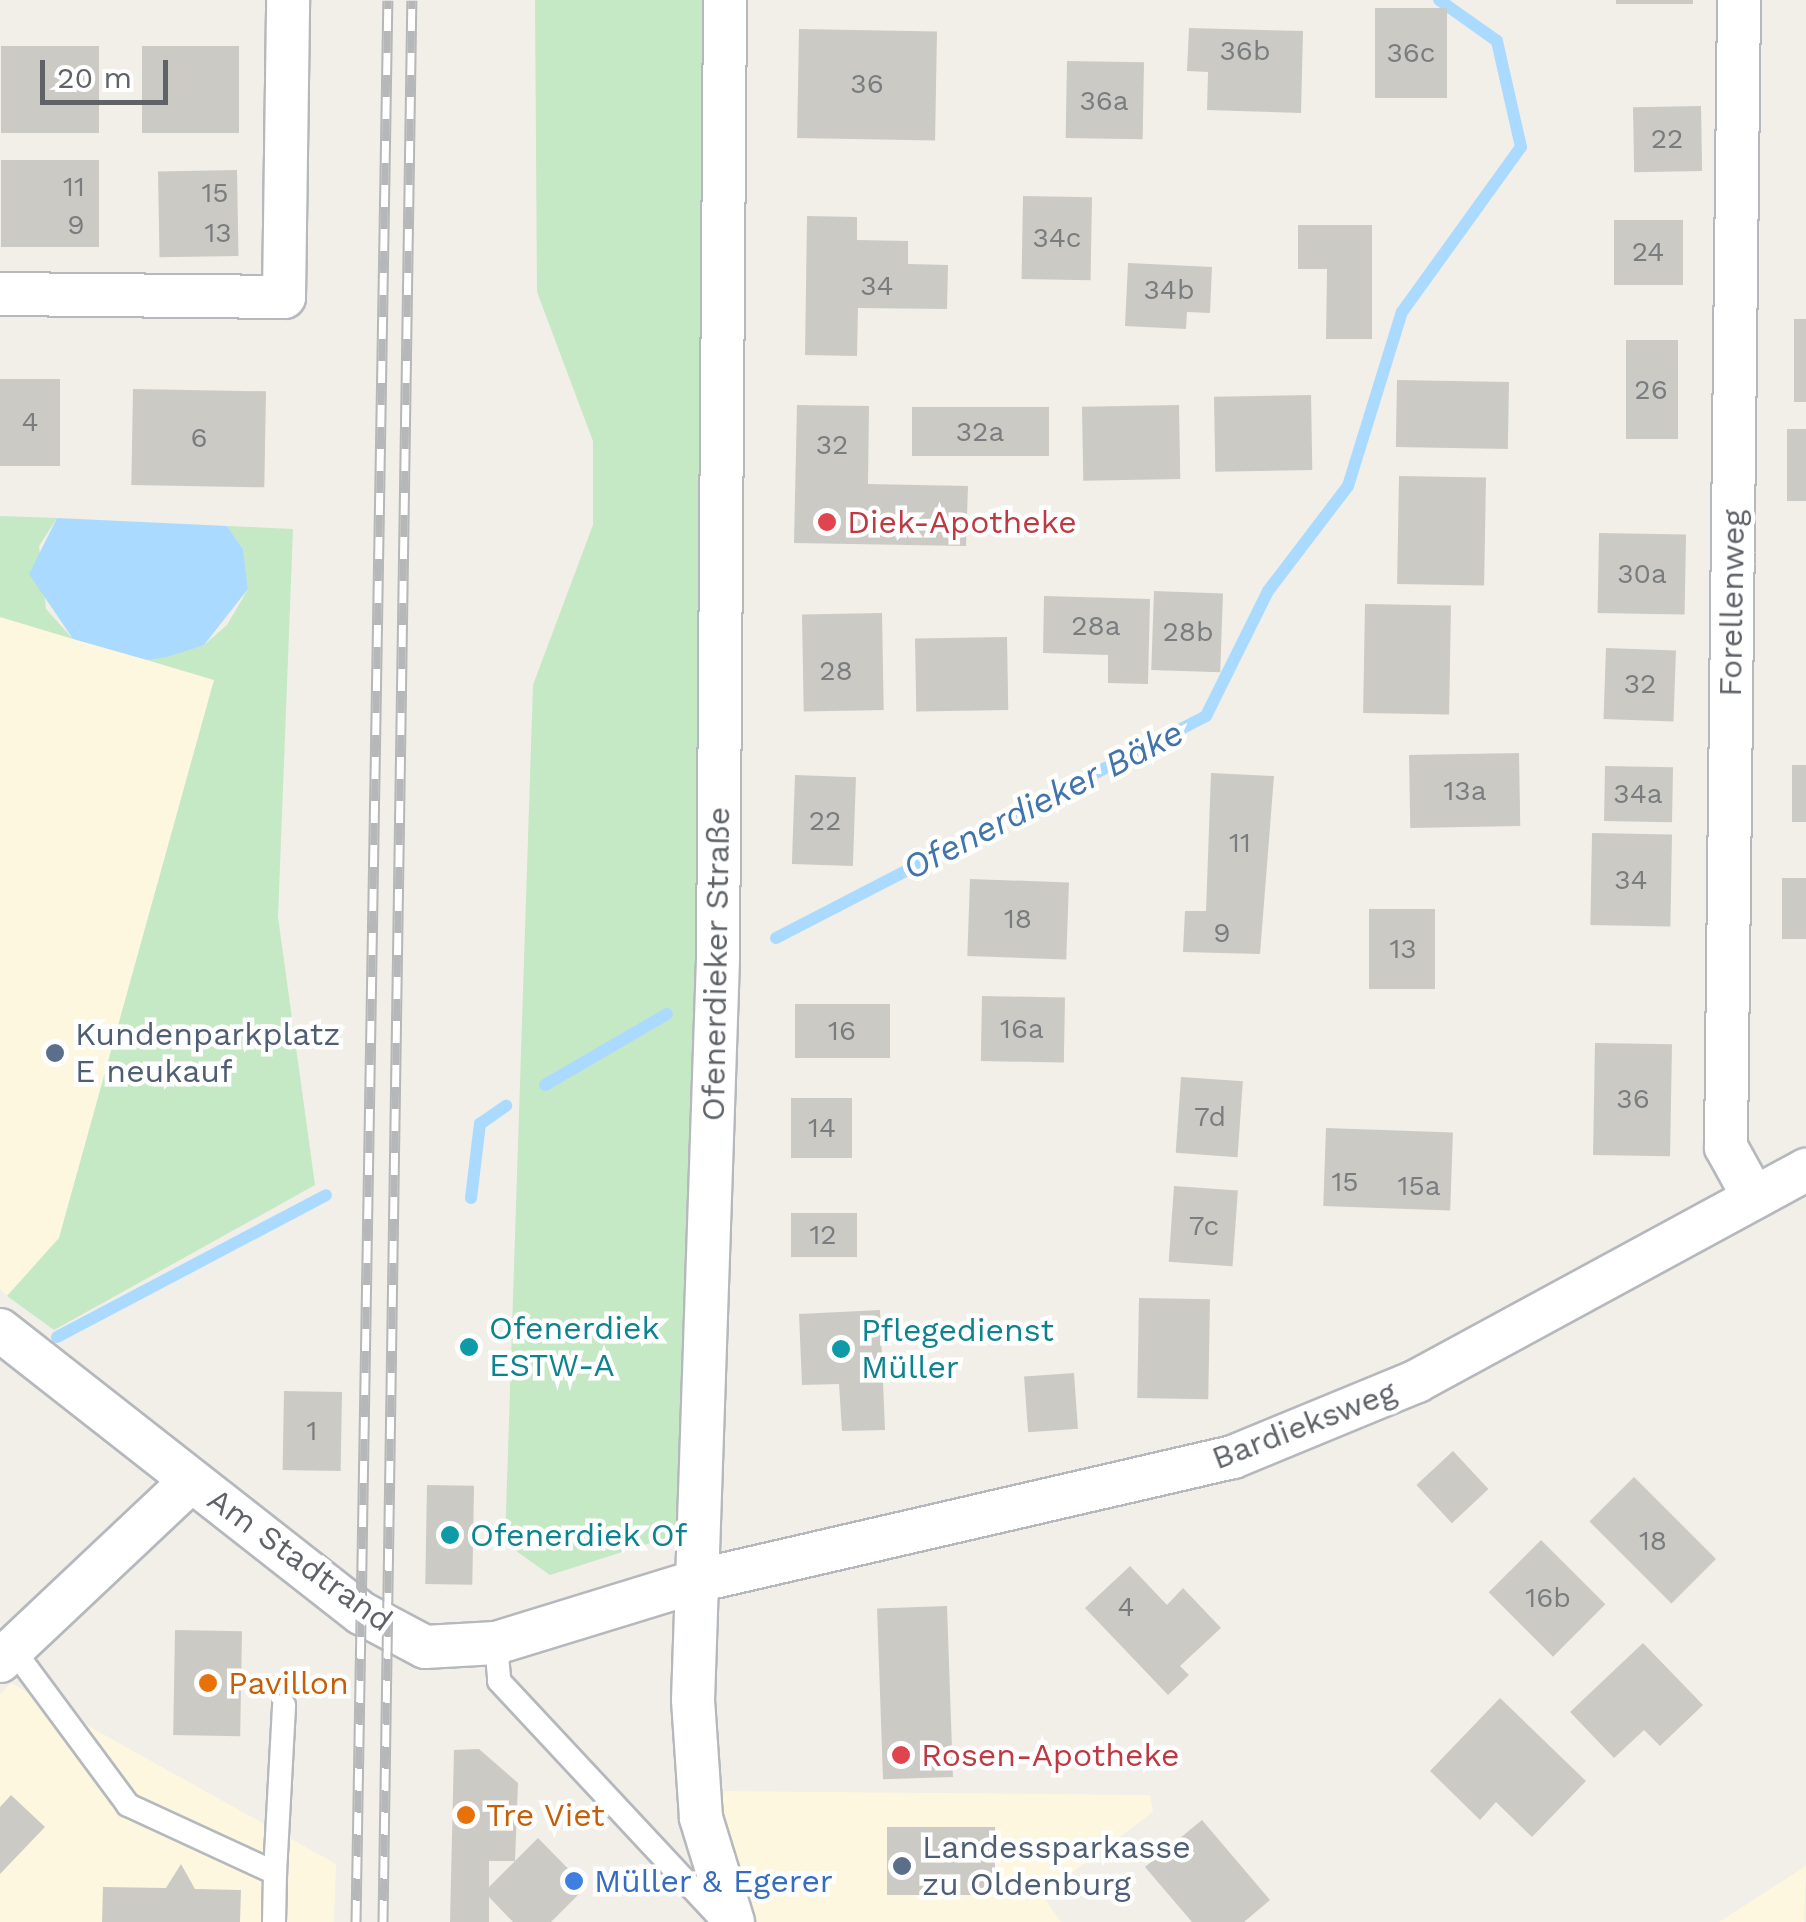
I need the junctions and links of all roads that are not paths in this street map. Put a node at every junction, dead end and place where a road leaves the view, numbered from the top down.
1 (288, 0) edge
2 (725, 0) edge
3 (1739, 0) edge
4 (0, 294) edge
5 (1806, 1170) edge
6 (1754, 1198) junction
7 (0, 1330) edge
8 (191, 1482) junction
9 (701, 1580) junction
10 (6, 1654) edge
11 (498, 1662) junction
12 (284, 1705) dead end
13 (275, 1873) junction
14 (274, 1922) edge
15 (724, 1922) edge
16 (733, 1922) edge

1 - 4 street
2 - 9 street, Ofenerdieker Straße
3 - 6 street, Forellenweg
5 - 6 street, Bardieksweg
6 - 9 street, Bardieksweg
7 - 8 street, Am Stadtrand
8 - 10 street
8 - 11 street, Am Stadtrand
9 - 11 street, Am Stadtrand
9 - 16 street, Ofenerdieker Straße
10 - 13 lane
11 - 15 lane
12 - 13 lane
13 - 14 lane

